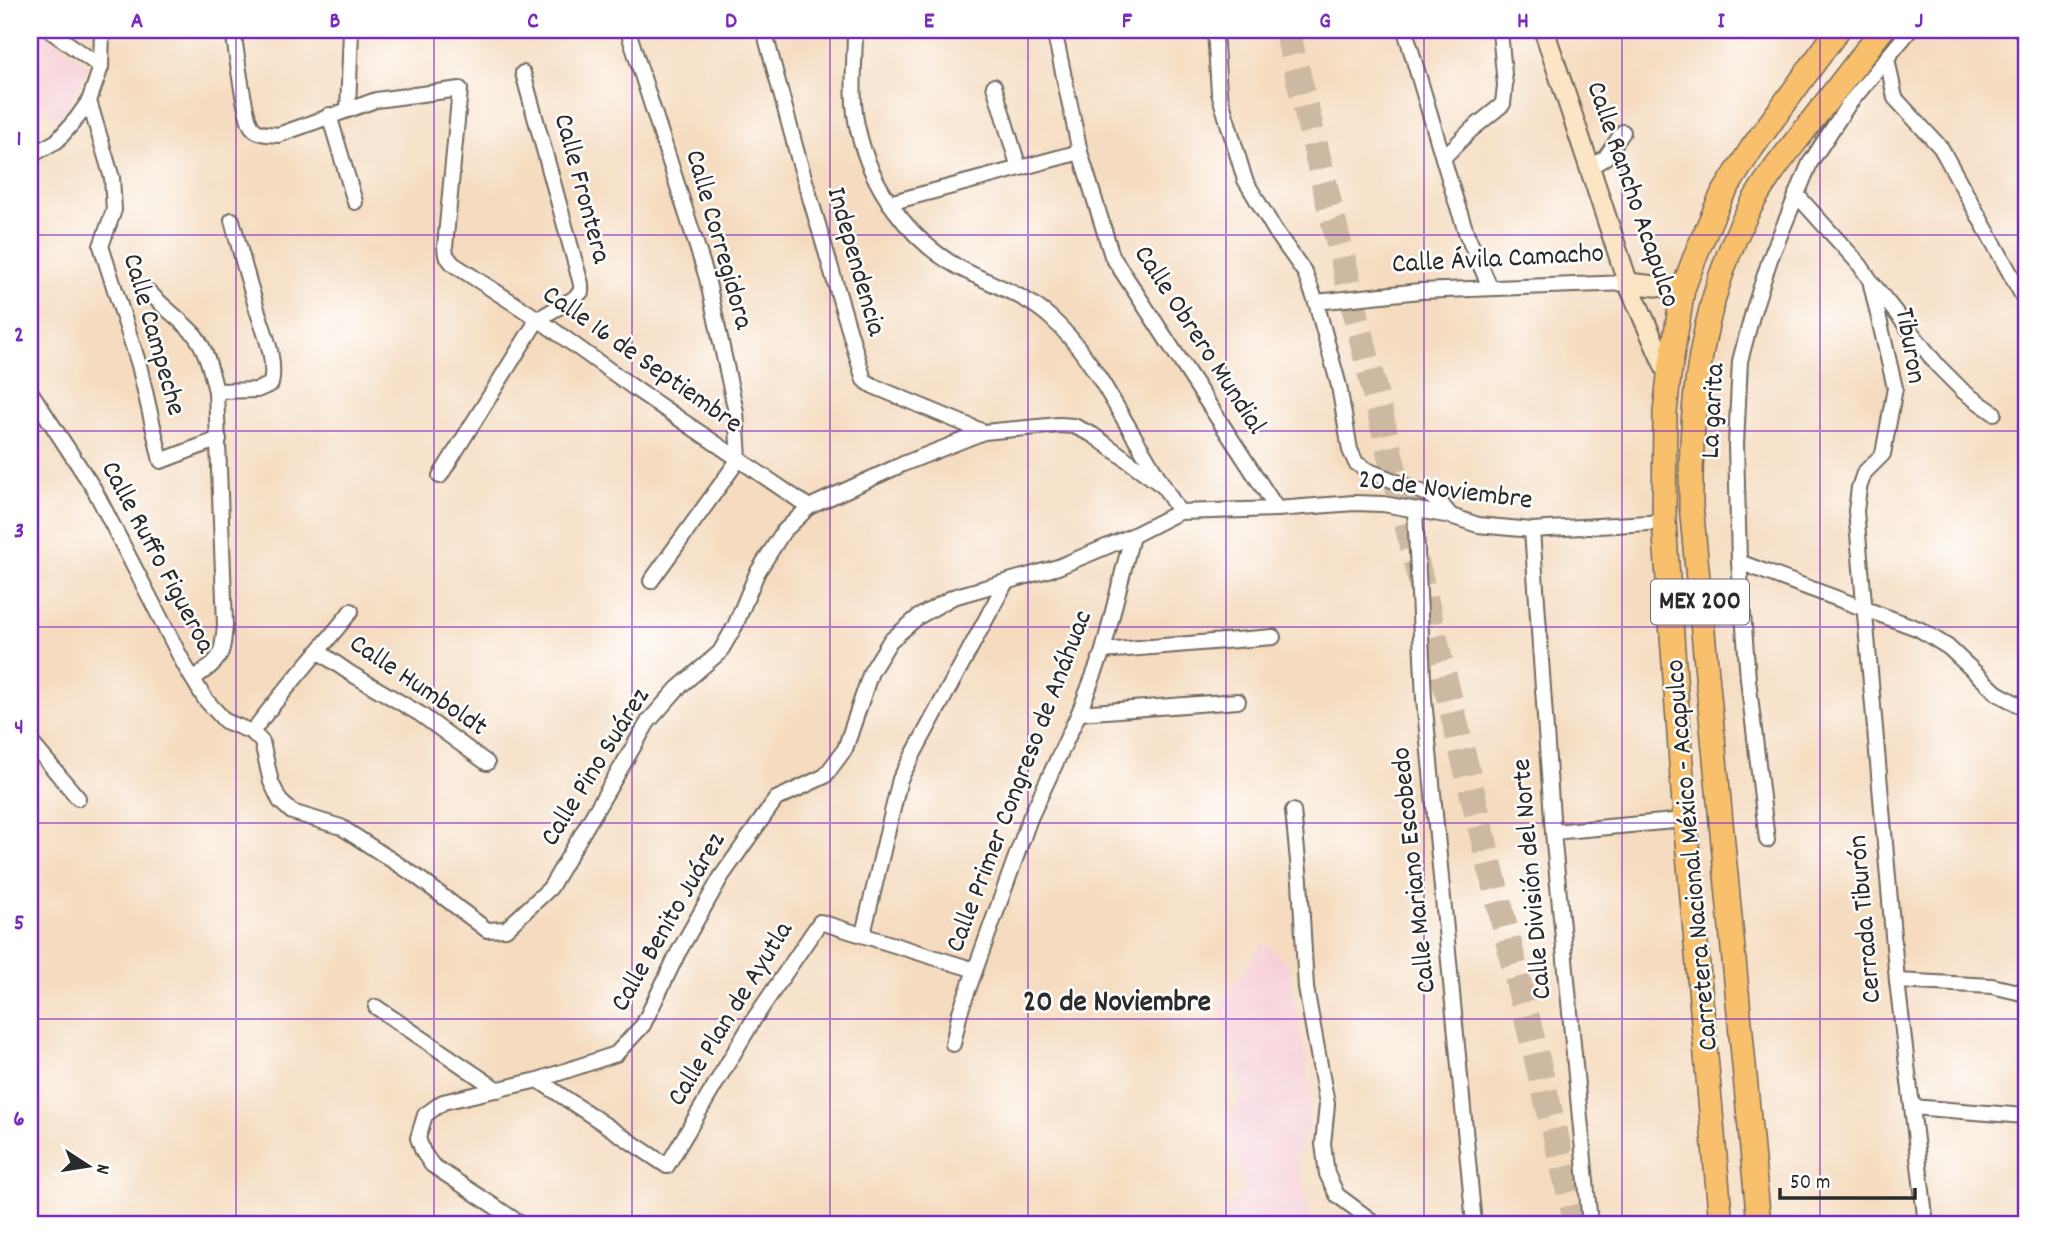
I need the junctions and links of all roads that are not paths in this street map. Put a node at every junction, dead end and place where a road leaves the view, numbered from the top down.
1 (49, 30) edge
2 (102, 30) edge
3 (233, 30) edge
4 (351, 30) edge
5 (764, 30) edge
6 (855, 30) edge
7 (1054, 30) edge
8 (1215, 30) edge
9 (1405, 30) edge
10 (1544, 30) edge
11 (1838, 30) edge
12 (1882, 30) edge
13 (1910, 30) edge
14 (2020, 30) edge
15 (1500, 31) edge
16 (2026, 33) edge
17 (630, 37) dead end
18 (1887, 58) junction
19 (102, 67) junction
20 (523, 73) dead end
21 (994, 86) dead end
22 (89, 101) junction
23 (348, 109) junction
24 (329, 115) junction
25 (1623, 132) dead end
26 (1080, 152) junction
27 (30, 156) edge
28 (1443, 158) junction
29 (1590, 167) junction
30 (1019, 168) junction
31 (1796, 194) junction
32 (355, 202) dead end
33 (889, 203) junction
34 (232, 220) dead end
35 (1870, 280) junction
36 (1628, 283) junction
37 (1490, 287) junction
38 (1683, 289) junction
39 (149, 292) dead end
40 (1316, 302) junction
41 (2026, 302) edge
42 (538, 319) junction
43 (1669, 376) junction
44 (30, 391) edge
45 (216, 391) junction
46 (1994, 413) dead end
47 (984, 432) junction
48 (219, 439) junction
49 (739, 459) junction
50 (440, 476) dead end
51 (1163, 486) junction
52 (808, 507) junction
53 (1277, 509) junction
54 (1415, 510) junction
55 (1179, 512) junction
56 (1451, 516) junction
57 (1664, 522) junction
58 (1532, 530) junction
59 (1132, 536) junction
60 (1739, 562) junction
61 (651, 581) dead end
62 (1006, 582) junction
63 (1864, 609) junction
64 (351, 611) dead end
65 (1273, 637) dead end
66 (1102, 651) junction
67 (319, 652) junction
68 (193, 679) junction
69 (1238, 701) dead end
70 (2026, 709) edge
71 (1079, 713) junction
72 (252, 732) junction
73 (30, 741) edge
74 (487, 763) dead end
75 (78, 799) dead end
76 (1293, 811) dead end
77 (1685, 820) junction
78 (1553, 832) junction
79 (1767, 840) dead end
80 (863, 934) junction
81 (975, 970) junction
82 (1897, 981) junction
83 (2026, 994) edge
84 (376, 1007) dead end
85 (953, 1045) dead end
86 (538, 1080) junction
87 (498, 1090) junction
88 (1912, 1107) junction
89 (2025, 1116) edge
90 (521, 1224) edge
91 (1376, 1224) edge
92 (1474, 1224) edge
93 (1590, 1224) edge
94 (1721, 1224) edge
95 (1759, 1224) edge
96 (1926, 1224) edge

1 - 19 street
2 - 19 street
3 - 24 street
4 - 23 street
5 - 47 street, Independencia
6 - 33 street
7 - 26 street, Calle Obrero Mundial
8 - 40 street
9 - 28 street
10 - 29 main road, Calle Rancho Acapulco
11 - 38 main road, Carretera Nacional México - Acapulco / MEX 200
12 - 95 main road, Carretera Nacional México - Acapulco / MEX 200
13 - 18 street, La garita
14 - 16 street
15 - 28 street
17 - 49 street, Calle Corregidora
18 - 31 street, La garita
18 - 41 street
19 - 22 street
20 - 42 street, Calle Frontera
21 - 30 street
22 - 27 street
22 - 48 street, Calle Campeche
23 - 24 street
23 - 42 street, Calle 16 de Septiembre
24 - 32 street
25 - 29 street
26 - 30 street
26 - 53 street, Calle Obrero Mundial
28 - 37 street
29 - 36 main road, Calle Rancho Acapulco
30 - 33 street
31 - 35 street, Tiburon
31 - 60 street, La garita
33 - 51 street
34 - 45 street
35 - 46 street
35 - 63 street, Tiburon
36 - 37 street, Calle Ávila Camacho
36 - 38 main road, Calle Ávila Camacho
36 - 43 main road, Calle Rancho Acapulco
37 - 40 street, Calle Ávila Camacho
38 - 43 main road, Carretera Nacional México - Acapulco / MEX 200
39 - 45 street
40 - 56 street
42 - 49 street, Calle 16 de Septiembre
42 - 50 street, Calle Frontera
43 - 57 main road, Carretera Nacional México - Acapulco / MEX 200
44 - 68 street, Calle Ruffo Figueroa
45 - 48 street
47 - 51 street, Calle Pino Suárez
47 - 52 street, Calle Pino Suárez
48 - 68 street
49 - 52 street, Calle 16 de Septiembre
49 - 61 street
51 - 55 street
52 - 72 street, Calle Pino Suárez
53 - 54 street, 20 de Noviembre
53 - 55 street, 20 de Noviembre
54 - 56 street, 20 de Noviembre
54 - 92 street, Calle Mariano Escobedo
55 - 59 street, Calle Benito Juárez
56 - 58 street, 20 de Noviembre
57 - 58 street, 20 de Noviembre
57 - 77 main road, Carretera Nacional México - Acapulco / MEX 200
58 - 78 street, Calle División del Norte
59 - 62 street, Calle Benito Juárez
59 - 66 street, Calle Primer Congreso de Anáhuac
60 - 63 street
60 - 79 street, La garita
62 - 80 street
62 - 86 street, Calle Benito Juárez
63 - 70 street
63 - 82 street, Cerrada Tiburón
64 - 67 street
65 - 66 street
66 - 71 street, Calle Primer Congreso de Anáhuac
67 - 72 street
67 - 74 street, Calle Humboldt
68 - 72 street, Calle Ruffo Figueroa
69 - 71 street
71 - 81 street, Calle Primer Congreso de Anáhuac
73 - 75 street
76 - 91 street
77 - 78 street
77 - 94 main road, Carretera Nacional México - Acapulco / MEX 200
78 - 93 street, Calle División del Norte
80 - 81 street, Calle Plan de Ayutla
80 - 86 street, Calle Plan de Ayutla
81 - 85 street, Calle Primer Congreso de Anáhuac
82 - 83 street
82 - 88 street, Cerrada Tiburón
84 - 87 street
86 - 87 street, Calle Benito Juárez
87 - 90 street, Calle Benito Juárez
88 - 89 street
88 - 96 street, Cerrada Tiburón

